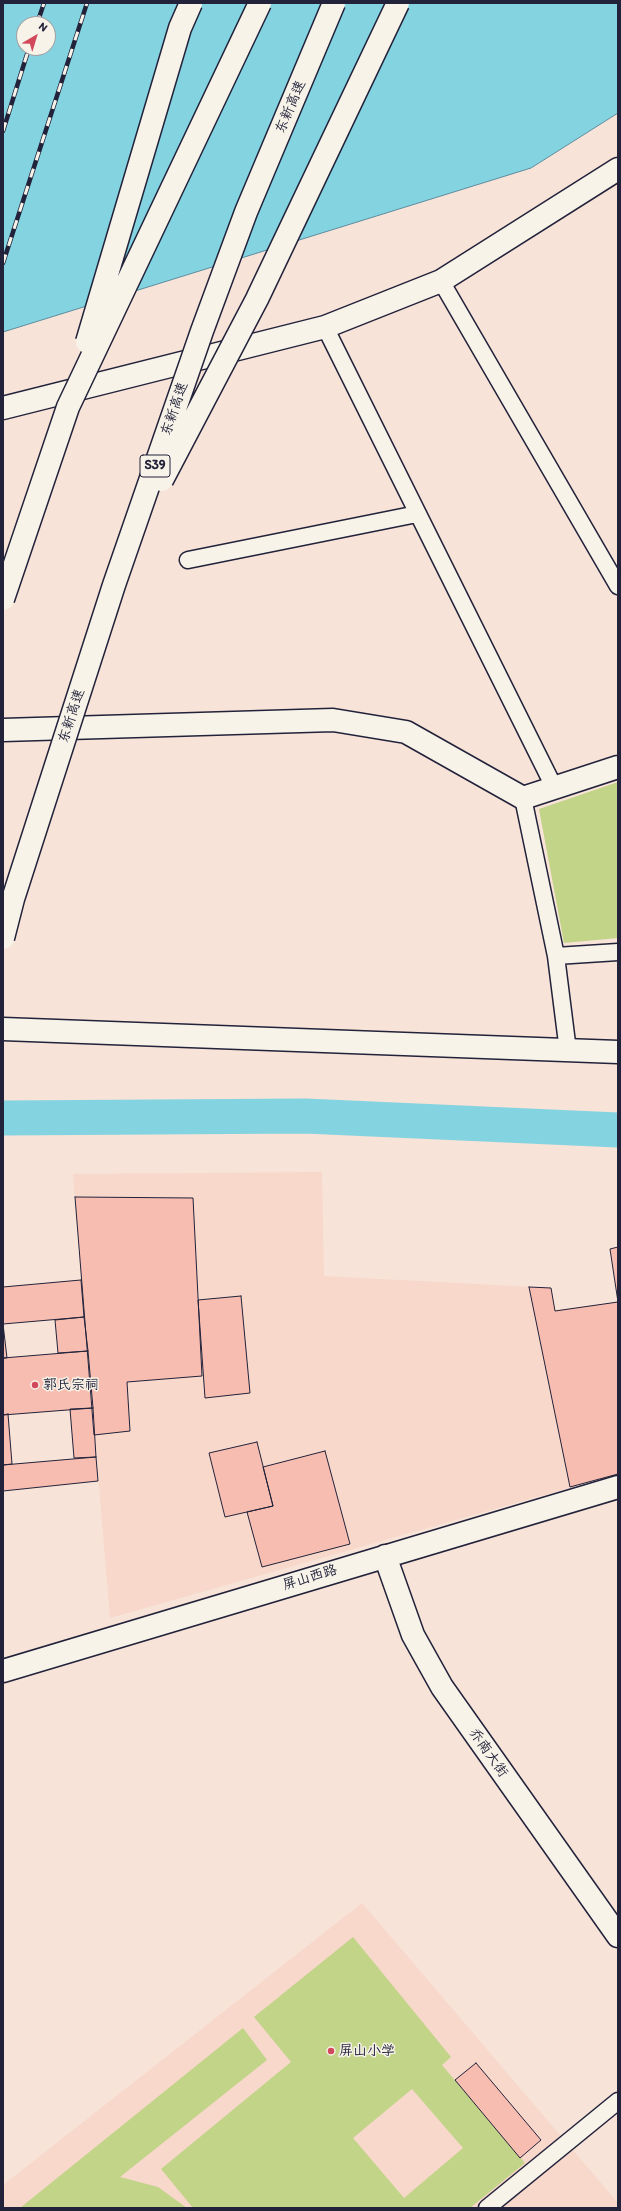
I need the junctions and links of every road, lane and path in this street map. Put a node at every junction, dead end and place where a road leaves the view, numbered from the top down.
1 (191, 3) edge
2 (260, 3) edge
3 (334, 3) edge
4 (398, 3) edge
5 (618, 170) edge
6 (441, 281) junction
7 (325, 327) junction
8 (68, 407) junction
9 (3, 408) edge
10 (417, 514) junction
11 (126, 548) junction
12 (188, 560) dead end
13 (618, 586) edge
14 (3, 599) edge
15 (3, 730) edge
16 (618, 767) edge
17 (555, 789) junction
18 (523, 798) junction
19 (3, 938) edge
20 (618, 952) edge
21 (556, 956) junction
22 (3, 1029) edge
23 (568, 1051) junction
24 (618, 1052) edge
25 (618, 1487) edge
26 (385, 1556) junction
27 (3, 1671) edge
28 (618, 1936) edge
29 (618, 2101) edge
30 (487, 2208) edge

1 - 8 main road, bridge
2 - 8 main road, bridge
3 - 11 main road, 东新高速 / S39, bridge
4 - 11 main road, bridge
5 - 6 main road
6 - 7 main road
6 - 13 lane
7 - 9 main road
7 - 10 lane
8 - 14 main road, bridge
10 - 12 lane
10 - 17 lane
11 - 19 main road, 东新高速 / S39, bridge
15 - 18 main road
16 - 17 main road
17 - 18 main road
18 - 21 lane
20 - 21 lane
21 - 23 lane
22 - 23 main road
23 - 24 main road
25 - 26 main road, 屏山西路
26 - 27 main road, 屏山西路
26 - 28 main road, 乔南大街
29 - 30 lane

